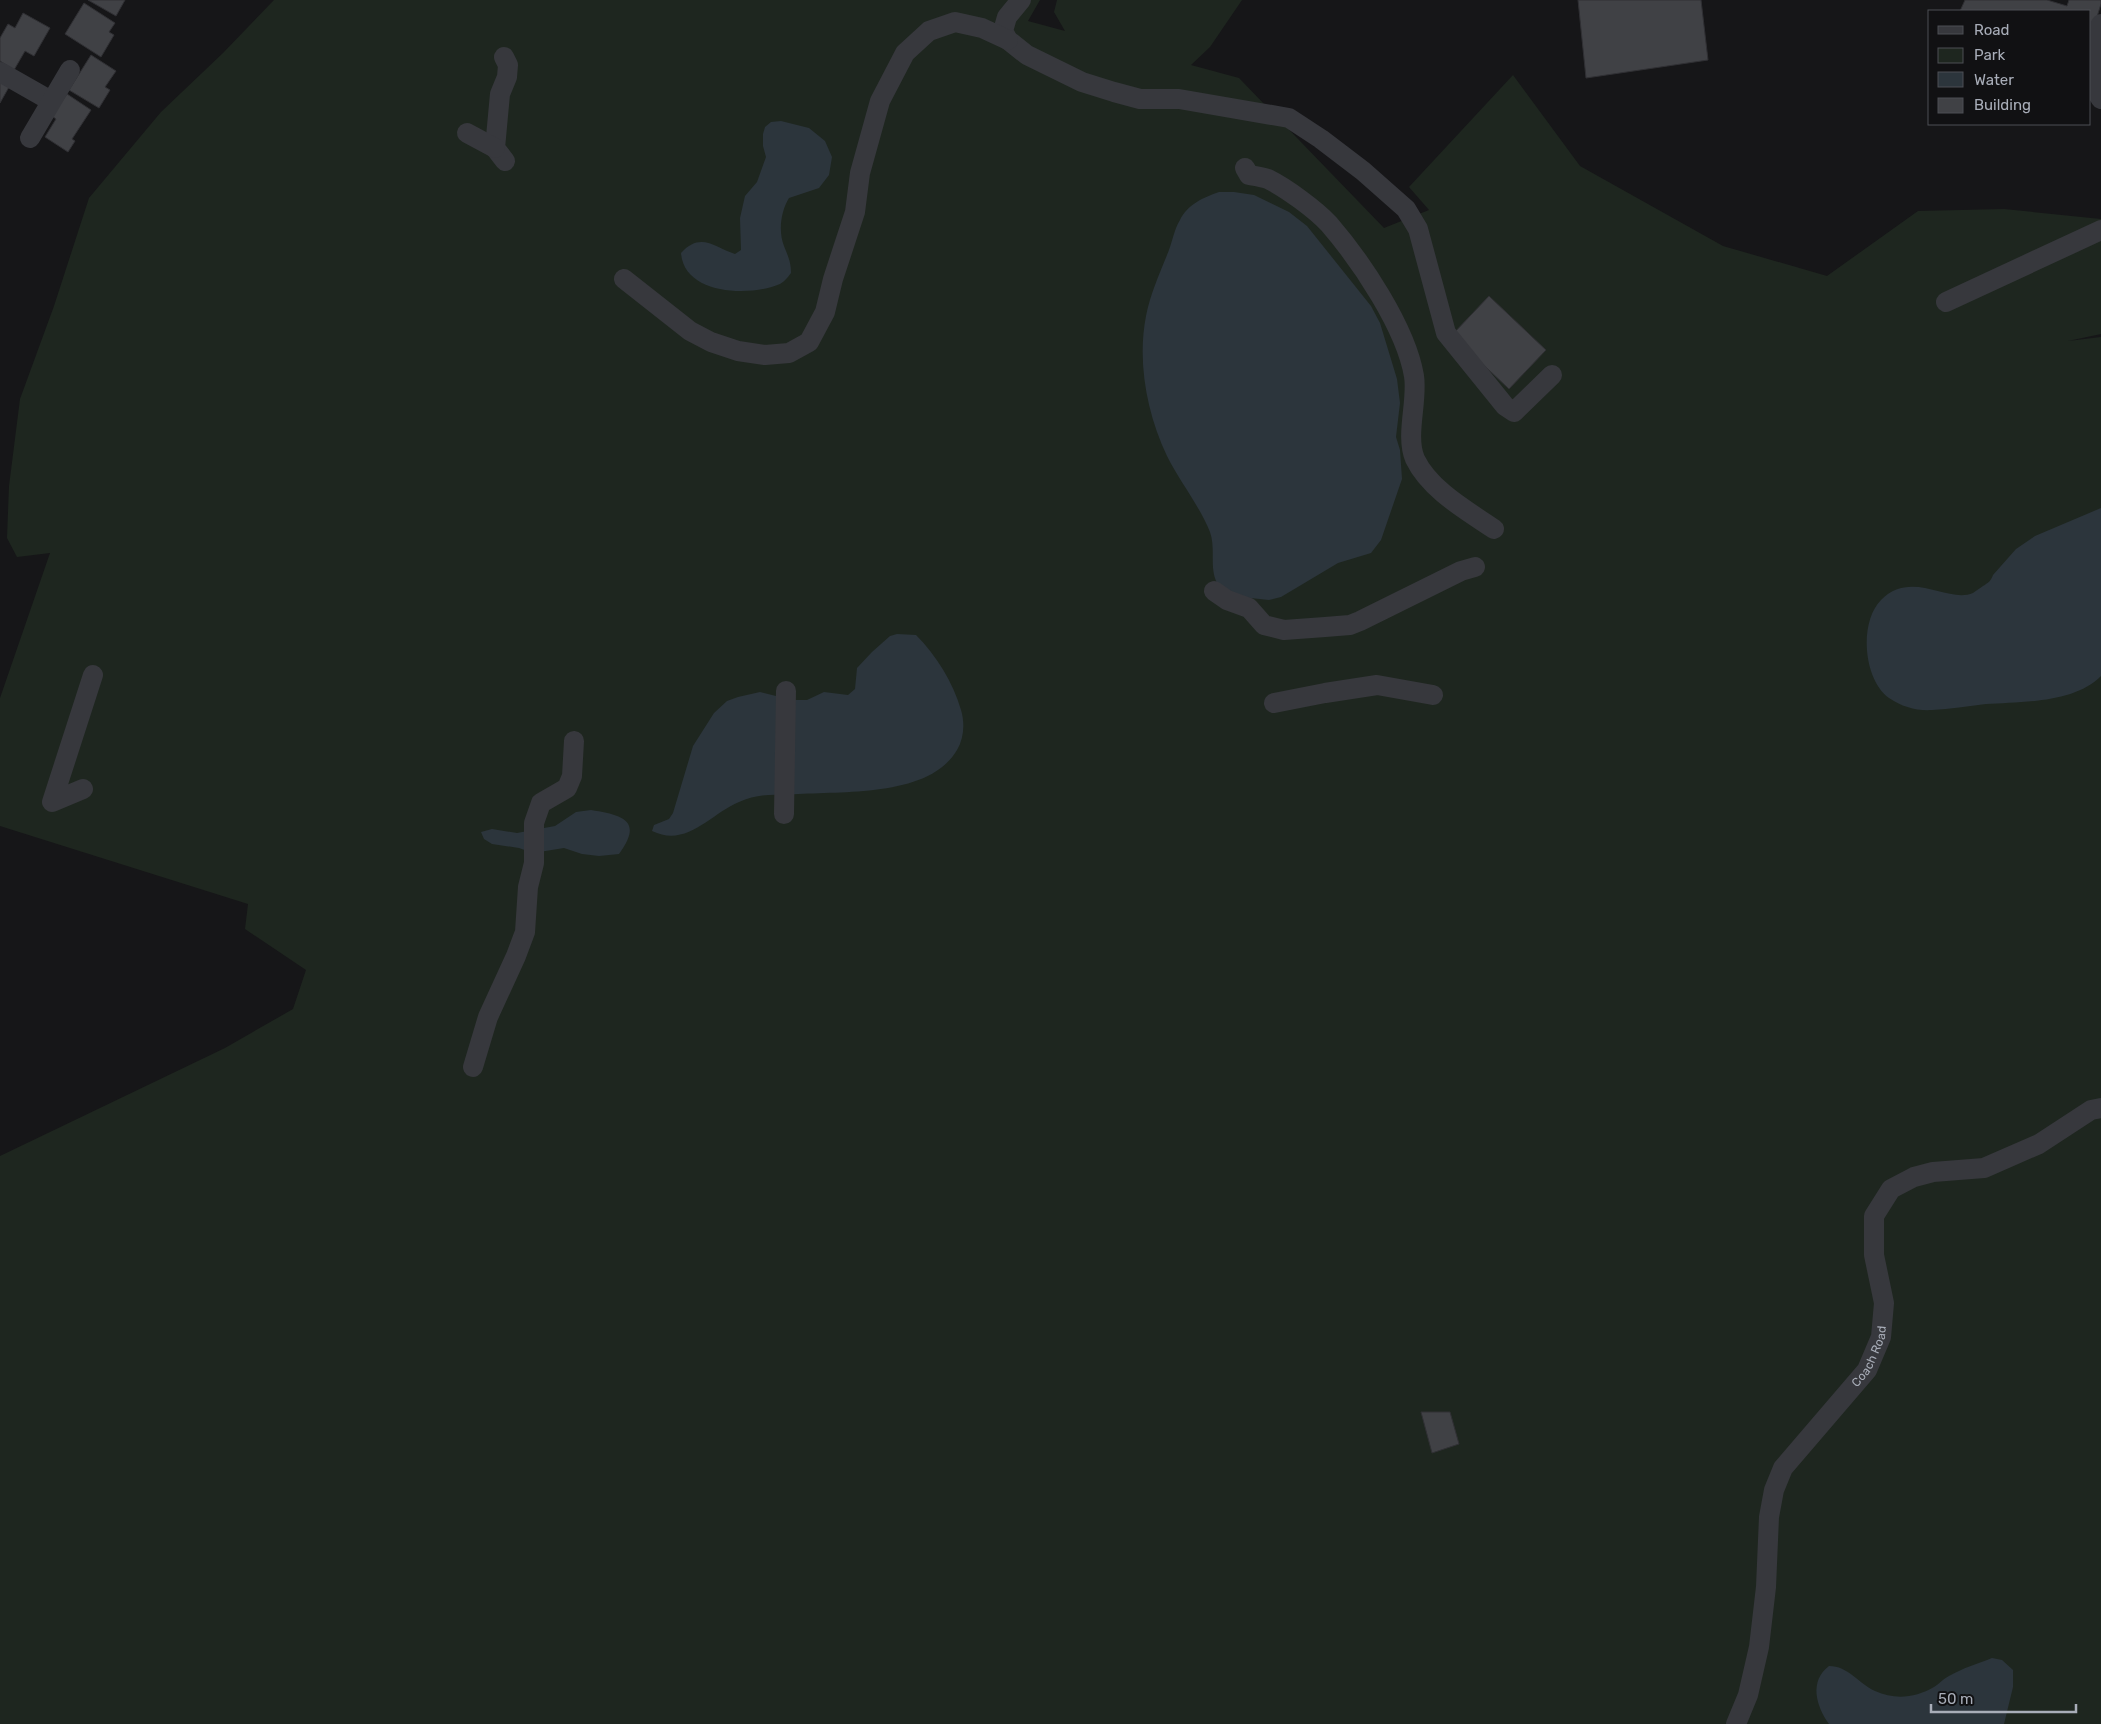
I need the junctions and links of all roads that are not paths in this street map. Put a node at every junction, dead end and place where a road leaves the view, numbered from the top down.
1 (1021, 0) edge
2 (2101, 24) edge
3 (1008, 40) junction
4 (504, 57) dead end
5 (70, 70) dead end
6 (0, 72) edge
7 (2101, 98) edge
8 (51, 101) junction
9 (467, 132) dead end
10 (30, 138) dead end
11 (1245, 168) dead end
12 (2101, 230) edge
13 (624, 279) dead end
14 (1946, 302) dead end
15 (1552, 375) dead end
16 (1494, 529) dead end
17 (1475, 567) dead end
18 (1214, 591) dead end
19 (93, 675) dead end
20 (786, 691) dead end
21 (1433, 695) dead end
22 (1274, 703) dead end
23 (574, 741) dead end
24 (83, 789) dead end
25 (784, 814) dead end
26 (474, 1067) dead end
27 (2101, 1108) edge
28 (1736, 1724) edge

1 - 3 street
2 - 7 street
3 - 13 street
3 - 15 street
4 - 9 street
5 - 8 street
6 - 8 street
8 - 10 street
11 - 16 street
12 - 14 street
17 - 18 street
19 - 24 street
20 - 25 street
21 - 22 street
23 - 26 street
27 - 28 street, Coach Road

